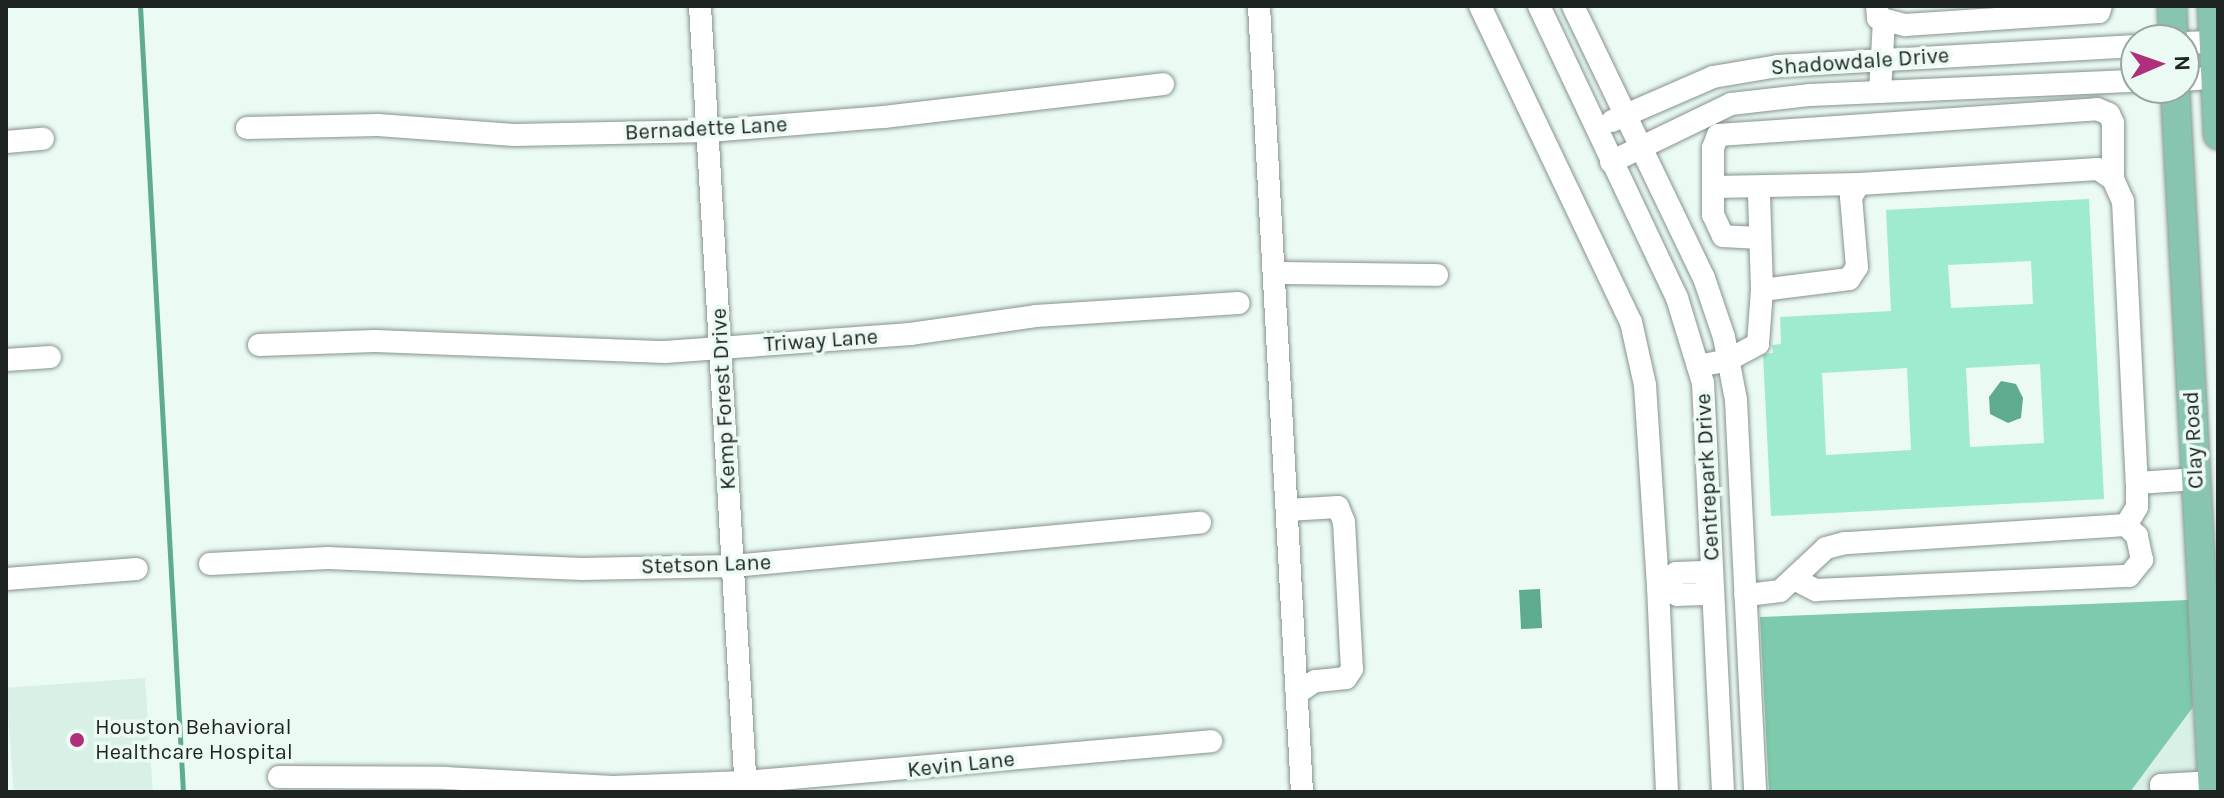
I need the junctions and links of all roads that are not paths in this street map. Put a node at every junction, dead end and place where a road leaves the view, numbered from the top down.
1 (700, 6) edge
2 (1259, 6) edge
3 (1480, 6) edge
4 (1539, 6) edge
5 (1573, 6) edge
6 (2101, 6) edge
7 (2212, 6) edge
8 (2058, 10) edge
9 (1880, 14) edge
10 (2216, 42) edge
11 (2120, 47) edge
12 (1879, 59) junction
13 (2217, 77) edge
14 (2120, 82) edge
15 (1163, 84) dead end
16 (1880, 92) junction
17 (2176, 104) edge
18 (1623, 116) junction
19 (247, 128) dead end
20 (1594, 128) junction
21 (709, 131) junction
22 (2218, 135) edge
23 (43, 139) dead end
24 (6, 142) edge
25 (1637, 145) junction
26 (1611, 162) junction
27 (2113, 179) junction
28 (1859, 184) junction
29 (1766, 186) junction
30 (1714, 187) junction
31 (1759, 238) junction
32 (1274, 273) junction
33 (1437, 275) dead end
34 (1762, 290) junction
35 (1239, 303) dead end
36 (259, 345) dead end
37 (720, 348) junction
38 (50, 357) dead end
39 (6, 360) edge
40 (1728, 360) junction
41 (1698, 366) junction
42 (2207, 478) edge
43 (2137, 483) junction
44 (1287, 510) junction
45 (1200, 523) dead end
46 (2126, 525) junction
47 (210, 564) dead end
48 (733, 566) junction
49 (137, 569) dead end
50 (6, 579) edge
51 (1794, 579) junction
52 (1711, 584) junction
53 (1663, 586) junction
54 (1745, 588) junction
55 (1297, 693) junction
56 (1211, 741) dead end
57 (279, 777) dead end
58 (2215, 785) edge
59 (745, 787) edge
60 (1302, 792) edge
61 (1667, 792) edge
62 (1723, 792) edge
63 (1755, 792) edge
64 (2162, 792) edge

1 - 21 street, Kemp Forest Drive
2 - 32 street
3 - 53 street
4 - 20 street, Centrepark Drive
5 - 18 street, Centrepark Drive
6 - 8 street
7 - 10 main road
8 - 9 street
9 - 12 street
10 - 13 main road
11 - 12 street, Shadowdale Drive
12 - 16 street
12 - 18 street, Shadowdale Drive
13 - 22 main road
14 - 16 street, Shadowdale Drive
15 - 21 street, Bernadette Lane
16 - 25 street, Shadowdale Drive
17 - 42 main road, Clay Road
18 - 20 street, Shadowdale Drive
18 - 25 street, Centrepark Drive
19 - 21 street, Bernadette Lane
20 - 26 street, Centrepark Drive
21 - 37 street, Kemp Forest Drive
23 - 24 street
25 - 26 street, Shadowdale Drive
25 - 40 street, Centrepark Drive
26 - 41 street, Centrepark Drive
27 - 28 street
27 - 30 street
27 - 43 street
28 - 29 street
28 - 34 street
29 - 30 street
29 - 31 street
30 - 31 street
31 - 34 street
32 - 33 street
32 - 44 street
34 - 40 street
35 - 37 street, Triway Lane
36 - 37 street, Triway Lane
37 - 48 street, Kemp Forest Drive
38 - 39 street
40 - 41 street
40 - 54 street, Centrepark Drive
41 - 52 street, Centrepark Drive
42 - 43 street
42 - 58 main road, Clay Road
43 - 46 street
44 - 55 street
44 - 55 street
45 - 48 street, Stetson Lane
46 - 51 street
46 - 51 street
47 - 48 street, Stetson Lane
48 - 59 street, Kemp Forest Drive
49 - 50 street
51 - 54 street
52 - 53 street
52 - 54 street
52 - 62 street, Centrepark Drive
53 - 61 street
54 - 63 street, Centrepark Drive
55 - 60 street
56 - 59 street, Kevin Lane
57 - 59 street, Kevin Lane
58 - 64 street

